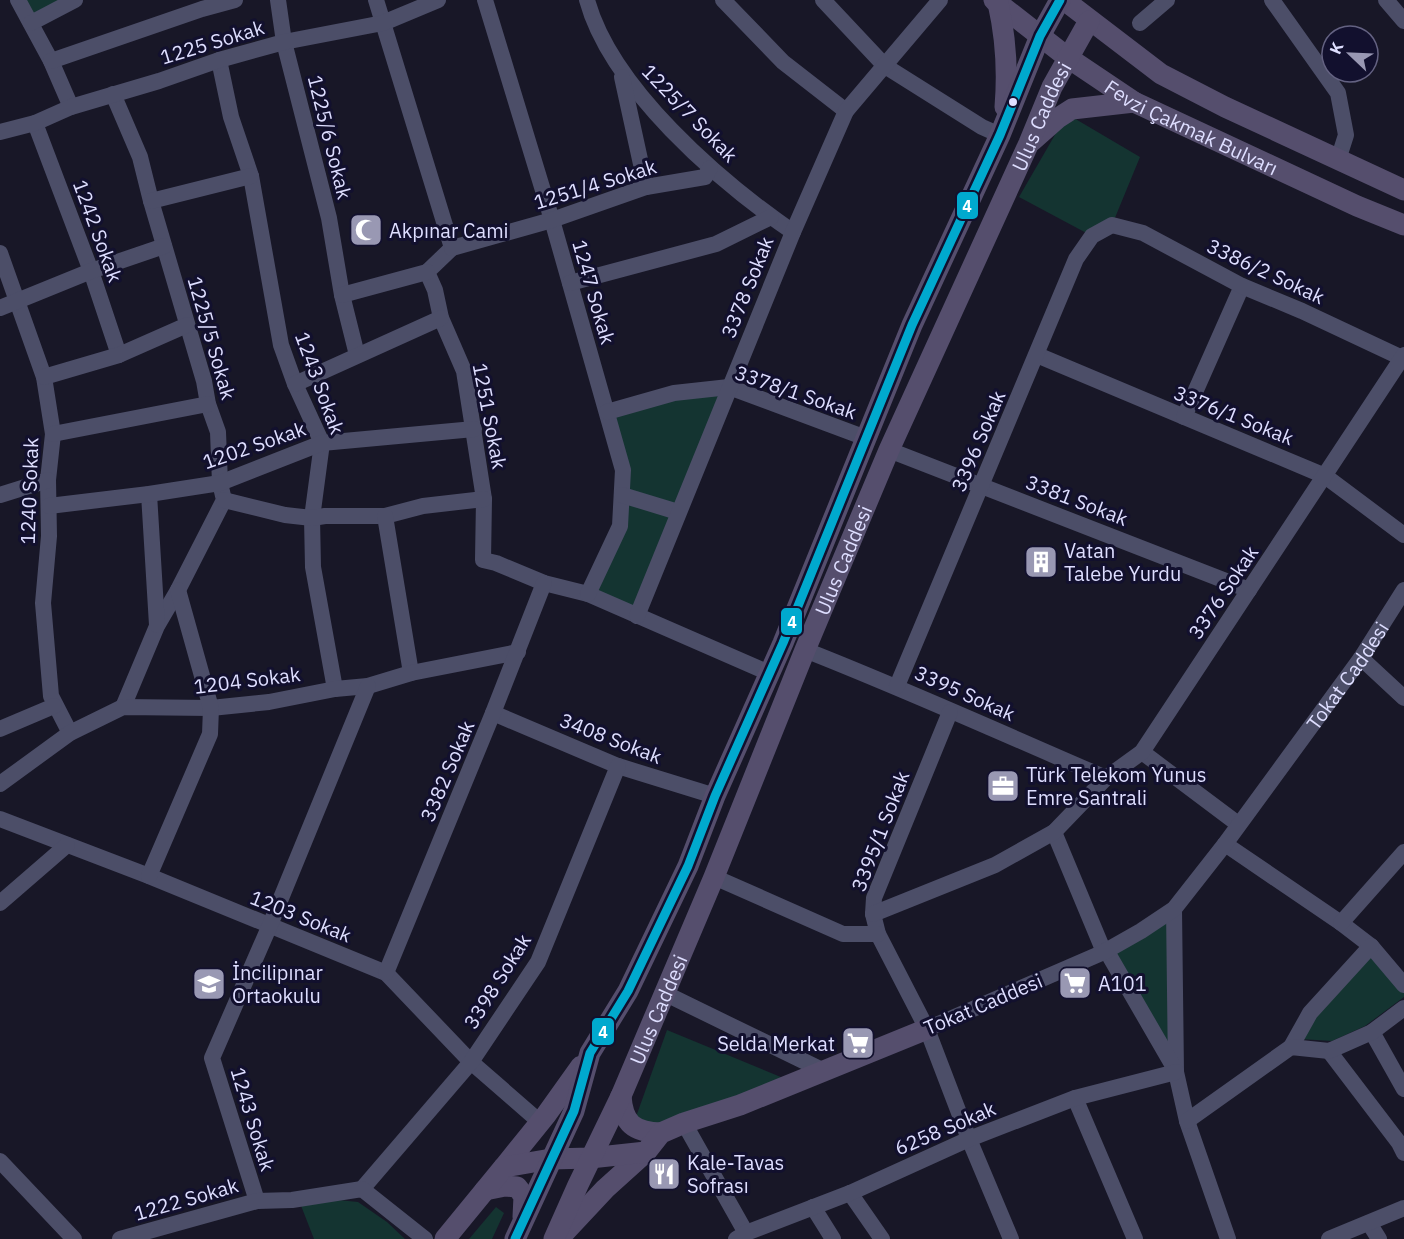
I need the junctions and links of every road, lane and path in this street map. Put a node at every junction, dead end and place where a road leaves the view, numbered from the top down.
1 (18, 0) edge
2 (75, 0) edge
3 (236, 0) edge
4 (278, 0) edge
5 (376, 0) edge
6 (438, 0) edge
7 (485, 0) edge
8 (587, 0) edge
9 (723, 0) edge
10 (823, 0) edge
11 (940, 0) edge
12 (1062, 0) edge
13 (1167, 0) edge
14 (1272, 0) edge
15 (1386, 0) edge
16 (996, 2) edge
17 (1089, 21) junction
18 (1404, 21) edge
19 (32, 23) junction
20 (383, 23) junction
21 (1140, 23) dead end
22 (1040, 36) junction
23 (284, 42) junction
24 (1067, 57) junction
25 (219, 60) junction
26 (51, 61) junction
27 (885, 66) junction
28 (621, 68) junction
29 (113, 94) junction
30 (1134, 102) junction
31 (71, 106) junction
32 (846, 111) junction
33 (35, 123) junction
34 (1001, 130) junction
35 (0, 132) edge
36 (1029, 143) junction
37 (1338, 160) junction
38 (710, 168) junction
39 (251, 176) junction
40 (646, 187) junction
41 (1404, 190) edge
42 (151, 201) junction
43 (771, 217) junction
44 (552, 220) junction
45 (1112, 225) joint
46 (1404, 225) edge
47 (793, 232) junction
48 (164, 246) junction
49 (452, 248) junction
50 (0, 253) edge
51 (91, 272) junction
52 (427, 272) junction
53 (570, 284) junction
54 (1242, 286) junction
55 (342, 295) junction
56 (16, 303) junction
57 (0, 308) edge
58 (441, 318) junction
59 (187, 325) junction
60 (119, 355) junction
61 (357, 355) junction
62 (1037, 355) junction
63 (1403, 357) edge
64 (44, 377) junction
65 (295, 384) junction
66 (729, 387) junction
67 (208, 404) junction
68 (607, 412) junction
69 (1184, 417) junction
70 (474, 429) junction
71 (53, 434) junction
72 (866, 438) junction
73 (322, 443) junction
74 (889, 450) junction
75 (1325, 476) junction
76 (48, 480) junction
77 (220, 483) junction
78 (982, 485) junction
79 (148, 494) junction
80 (0, 495) edge
81 (622, 495) junction
82 (484, 499) junction
83 (224, 500) junction
84 (49, 506) junction
85 (678, 512) junction
86 (385, 516) junction
87 (312, 518) junction
88 (1404, 534) edge
89 (544, 582) junction
90 (178, 590) junction
91 (1249, 590) junction
92 (1404, 590) edge
93 (588, 594) junction
94 (637, 616) junction
95 (157, 626) junction
96 (805, 650) junction
97 (518, 652) junction
98 (1361, 658) junction
99 (411, 673) junction
100 (769, 673) junction
101 (368, 686) junction
102 (897, 686) junction
103 (335, 689) junction
104 (1404, 698) edge
105 (54, 706) junction
106 (123, 707) junction
107 (211, 708) junction
108 (950, 711) junction
109 (493, 713) junction
110 (0, 729) edge
111 (70, 733) junction
112 (1142, 752) junction
113 (618, 766) junction
114 (1106, 778) junction
115 (0, 784) edge
116 (715, 796) junction
117 (0, 819) edge
118 (1238, 824) junction
119 (1054, 832) junction
120 (1225, 844) junction
121 (67, 845) junction
122 (1404, 852) edge
123 (149, 876) junction
124 (714, 877) junction
125 (0, 903) edge
126 (1174, 909) junction
127 (873, 914) junction
128 (1341, 923) junction
129 (270, 925) junction
130 (878, 934) junction
131 (1371, 946) junction
132 (1105, 951) junction
133 (386, 973) junction
134 (1404, 985) edge
135 (664, 993) junction
136 (1404, 1008) edge
137 (927, 1029) junction
138 (1372, 1032) junction
139 (1291, 1047) junction
140 (1329, 1051) junction
141 (590, 1053) junction
142 (471, 1062) junction
143 (824, 1071) junction
144 (1176, 1072) junction
145 (1404, 1089) edge
146 (621, 1096) junction
147 (1075, 1098) junction
148 (1187, 1120) junction
149 (541, 1123) junction
150 (684, 1123) junction
151 (661, 1133) junction
152 (969, 1139) junction
153 (646, 1152) junction
154 (1404, 1153) edge
155 (590, 1158) junction
156 (551, 1159) junction
157 (0, 1161) edge
158 (504, 1167) junction
159 (362, 1189) junction
160 (485, 1190) junction
161 (850, 1193) junction
162 (257, 1201) junction
163 (813, 1207) junction
164 (1404, 1208) edge
165 (1369, 1223) junction
166 (518, 1233) edge
167 (741, 1236) edge
168 (74, 1239) edge
169 (120, 1239) edge
170 (425, 1239) edge
171 (445, 1239) edge
172 (556, 1239) edge
173 (833, 1239) edge
174 (882, 1239) edge
175 (1011, 1239) edge
176 (1135, 1239) edge
177 (1228, 1239) edge
178 (1329, 1239) edge
179 (1379, 1239) edge

1 - 19 street
2 - 19 street
3 - 26 street
4 - 23 street, 1225/6 Sokak
5 - 20 street
6 - 20 street, 1225 Sokak
7 - 44 street, 1247 Sokak
8 - 28 street, 1225/7 Sokak
9 - 32 street
10 - 27 street
11 - 27 street, 3378 Sokak
12 - 17 main road, Fevzi Çakmak Bulvarı
12 - 22 main road, Ulus Caddesi
13 - 21 street
14 - 37 street
15 - 18 street
16 - 22 main road, Fevzi Çakmak Bulvarı
16 - 34 main road
17 - 24 main road, Ulus Caddesi
17 - 37 main road, Fevzi Çakmak Bulvarı
19 - 26 street
20 - 23 street, 1225 Sokak
20 - 49 street
22 - 24 main road, Fevzi Çakmak Bulvarı
22 - 34 main road, Ulus Caddesi
23 - 25 street, 1225 Sokak
23 - 55 street, 1225/6 Sokak
24 - 30 main road, Fevzi Çakmak Bulvarı
24 - 36 main road, Ulus Caddesi
25 - 29 street, 1225 Sokak
25 - 39 street, 1243 Sokak
26 - 31 street
27 - 32 street, 3378 Sokak
27 - 34 street
28 - 38 street, 1225/7 Sokak
28 - 40 street
29 - 31 street, 1225 Sokak
29 - 42 street, 1225/5 Sokak
30 - 36 main road
30 - 46 main road, Fevzi Çakmak Bulvarı
31 - 33 street, 1225 Sokak
32 - 47 street, 3378 Sokak
33 - 35 street, 1225 Sokak
33 - 51 street, 1242 Sokak
34 - 72 main road, Ulus Caddesi
36 - 74 main road, Ulus Caddesi
37 - 41 main road, Fevzi Çakmak Bulvarı
38 - 40 street, 1251/4 Sokak
38 - 43 street, 1225/7 Sokak
39 - 42 street
39 - 65 street, 1243 Sokak
40 - 44 street, 1251/4 Sokak
42 - 48 street, 1225/5 Sokak
43 - 47 street, 1225/7 Sokak
43 - 53 street
44 - 49 street, 1251/4 Sokak
44 - 53 street, 1247 Sokak
45 - 54 street, 3386/2 Sokak
45 - 62 street, 3396 Sokak
47 - 66 street, 3378 Sokak
48 - 51 street
48 - 59 street, 1225/5 Sokak
49 - 52 street
50 - 56 street, 1240 Sokak
51 - 56 street
51 - 60 street, 1242 Sokak
52 - 55 street
52 - 58 street, 1251 Sokak
53 - 68 street, 1247 Sokak
54 - 63 street, 3386/2 Sokak
54 - 69 street
55 - 61 street, 1225/6 Sokak
56 - 57 street
56 - 64 street, 1240 Sokak
58 - 61 street
58 - 70 street, 1251 Sokak
59 - 60 street
59 - 67 street, 1225/5 Sokak
60 - 64 street
61 - 65 street
62 - 69 street, 3376/1 Sokak
62 - 78 street, 3396 Sokak
63 - 75 street, 3376 Sokak
64 - 71 street, 1240 Sokak
65 - 73 street, 1243 Sokak
66 - 68 street, 3378/1 Sokak
66 - 72 street, 3378/1 Sokak
66 - 85 street, 3378 Sokak
67 - 71 street
67 - 77 street, 1225/5 Sokak
68 - 81 street, 1247 Sokak
69 - 75 street, 3376/1 Sokak
70 - 73 street, 1202 Sokak
70 - 82 street, 1251 Sokak
71 - 76 street, 1240 Sokak
72 - 100 main road, Ulus Caddesi
73 - 77 street, 1202 Sokak
73 - 87 street, 1243 Sokak
74 - 78 street, 3381 Sokak
74 - 96 main road, Ulus Caddesi
75 - 88 street, 3376/1 Sokak
75 - 91 street, 3376 Sokak
76 - 80 street
76 - 84 street, 1240 Sokak
77 - 79 street, 1202 Sokak
77 - 83 street, 1225/5 Sokak
78 - 91 street, 3381 Sokak
78 - 102 street, 3396 Sokak
79 - 84 street, 1202 Sokak
79 - 95 street
81 - 85 street
81 - 93 street, 1247 Sokak
82 - 86 street
82 - 89 street, 1251 Sokak
83 - 87 street
83 - 90 street
84 - 105 street, 1240 Sokak
85 - 94 street, 3378 Sokak
86 - 87 street
86 - 99 street
87 - 103 street, 1243 Sokak
89 - 93 street, 1251 Sokak
89 - 97 street, 3382 Sokak
90 - 95 street
90 - 107 street
91 - 112 street, 3376 Sokak
92 - 98 street, Tokat Caddesi
93 - 94 street, 1251 Sokak
94 - 100 street, 1251 Sokak
95 - 106 street
96 - 102 street, 3395 Sokak
96 - 124 main road, Ulus Caddesi
97 - 99 street, 1204 Sokak
97 - 109 street, 3382 Sokak
98 - 104 street
98 - 118 street, Tokat Caddesi
99 - 101 street, 1204 Sokak
100 - 116 main road, Ulus Caddesi
101 - 103 street, 1204 Sokak
101 - 129 street, 1243 Sokak
102 - 108 street, 3395 Sokak
103 - 107 street, 1204 Sokak
105 - 110 street
105 - 111 street, 1240 Sokak
106 - 107 street, 1204 Sokak
106 - 111 street, 1204 Sokak
107 - 123 street
108 - 114 street, 3395 Sokak
108 - 127 street, 3395/1 Sokak
109 - 113 street, 3408 Sokak
109 - 133 street, 3382 Sokak
111 - 115 street, 1204 Sokak
112 - 114 street, 3376 Sokak
112 - 118 street
113 - 116 street, 3408 Sokak
113 - 142 street, 3398 Sokak
114 - 119 street, 3376 Sokak
116 - 141 main road, Ulus Caddesi
117 - 121 street, 1203 Sokak
118 - 120 street, Tokat Caddesi
119 - 127 street, 3376 Sokak
119 - 132 street
120 - 126 street, Tokat Caddesi
120 - 128 street
121 - 123 street, 1203 Sokak
121 - 125 street
122 - 128 street
123 - 129 street, 1203 Sokak
124 - 130 street
124 - 135 main road, Ulus Caddesi
126 - 132 street, Tokat Caddesi
126 - 144 street
127 - 130 street, 3395/1 Sokak
128 - 131 street
129 - 133 street, 1203 Sokak
129 - 162 street, 1243 Sokak
130 - 137 street, 3395/1 Sokak
131 - 134 street
131 - 139 street
132 - 137 street, Tokat Caddesi
132 - 144 street
133 - 142 street, 1203 Sokak
135 - 143 street
135 - 146 main road, Ulus Caddesi
136 - 138 street
137 - 143 main road, Tokat Caddesi
137 - 152 street, 3395/1 Sokak
138 - 140 street
138 - 145 street
139 - 140 street
139 - 148 street
140 - 154 street
141 - 149 main road
141 - 156 main road, Ulus Caddesi
142 - 149 street, 1203 Sokak
142 - 159 street, 3398 Sokak
143 - 150 main road, Tokat Caddesi
144 - 147 street, 6258 Sokak
144 - 148 street
146 - 151 main road
146 - 155 main road, Ulus Caddesi
147 - 152 street, 6258 Sokak
147 - 176 street
148 - 177 street
149 - 158 main road
150 - 151 main road, Tokat Caddesi
150 - 167 street
151 - 153 main road, Tokat Caddesi
152 - 161 street, 6258 Sokak
152 - 175 street, 3395/1 Sokak
153 - 155 main road
153 - 172 main road, Tokat Caddesi
155 - 156 main road
155 - 172 main road, Ulus Caddesi
156 - 158 main road
156 - 166 main road, Ulus Caddesi
157 - 168 street
158 - 160 main road
159 - 162 street, 1222 Sokak
159 - 170 street
160 - 166 main road
160 - 171 main road
161 - 163 street, 6258 Sokak
161 - 174 street
162 - 169 street, 1222 Sokak
163 - 167 street, 6258 Sokak
163 - 173 street
164 - 165 street
165 - 178 street
165 - 179 street

